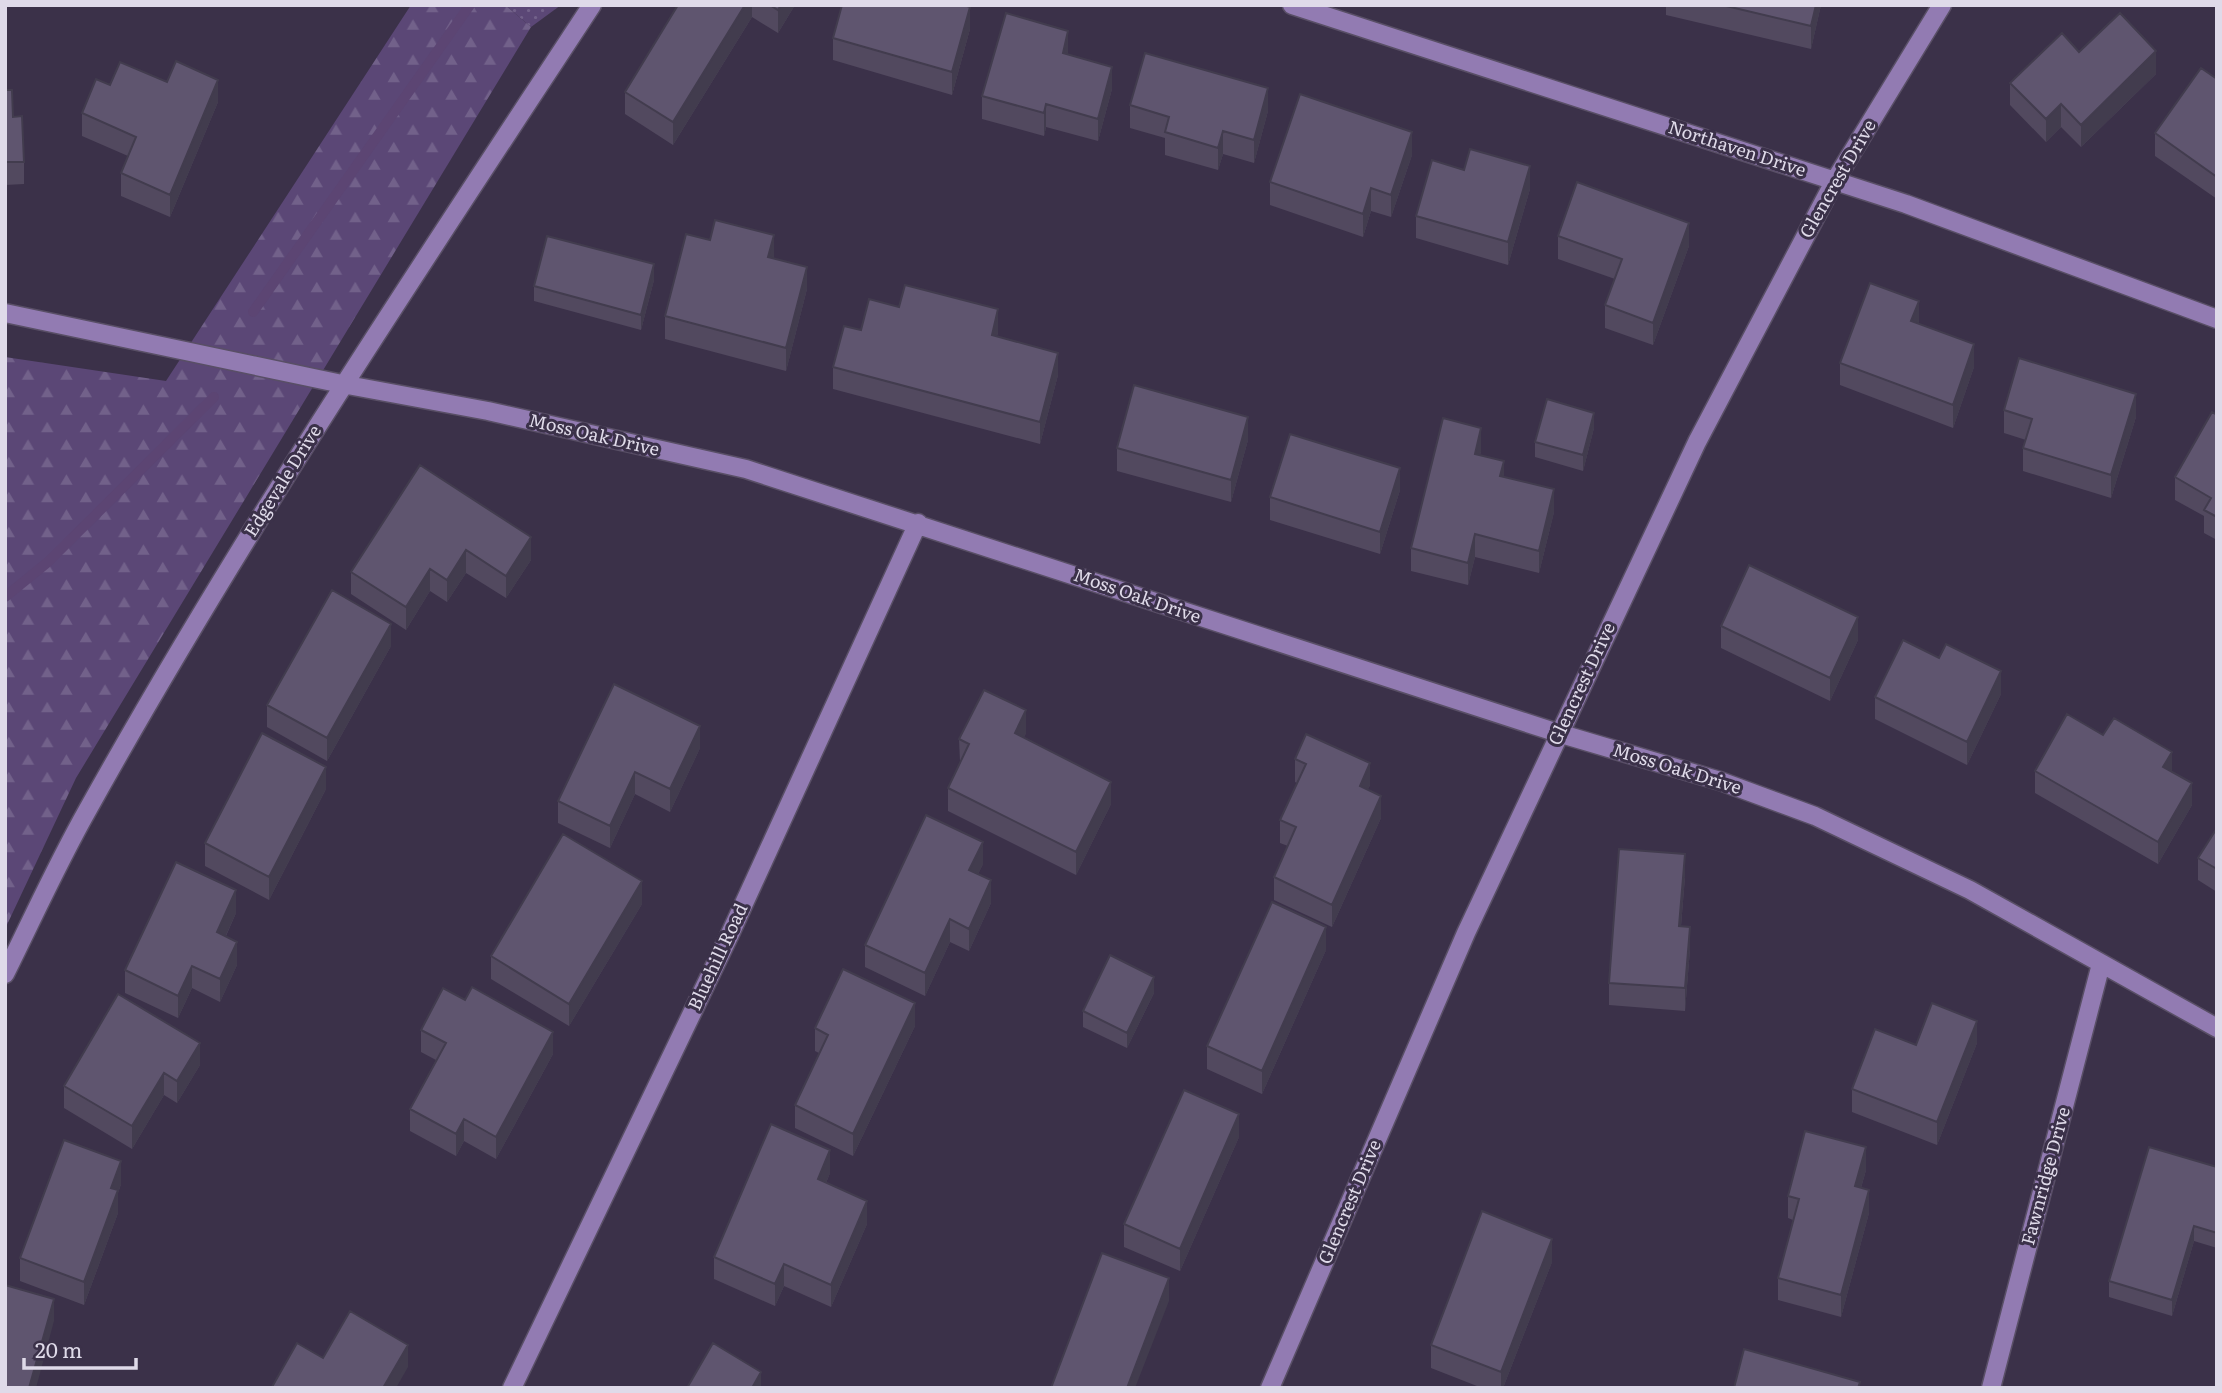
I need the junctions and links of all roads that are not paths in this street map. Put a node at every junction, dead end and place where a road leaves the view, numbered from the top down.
1 (592, 5) edge
2 (1292, 5) edge
3 (1942, 5) edge
4 (1834, 181) junction
5 (5, 313) edge
6 (2217, 319) edge
7 (342, 384) junction
8 (918, 523) junction
9 (1558, 733) junction
10 (2101, 964) junction
11 (5, 975) edge
12 (2217, 1028) edge
13 (512, 1388) edge
14 (1270, 1388) edge
15 (1991, 1388) edge

1 - 7 street, Edgevale Drive
2 - 4 street, Northaven Drive
3 - 4 street, Glencrest Drive
4 - 6 street, Northaven Drive
4 - 9 street, Glencrest Drive
5 - 7 street, Moss Oak Drive
7 - 8 street, Moss Oak Drive
7 - 11 street, Edgevale Drive
8 - 9 street, Moss Oak Drive
8 - 13 street, Bluehill Road
9 - 10 street, Moss Oak Drive
9 - 14 street, Glencrest Drive
10 - 12 street, Moss Oak Drive
10 - 15 street, Fawnridge Drive

